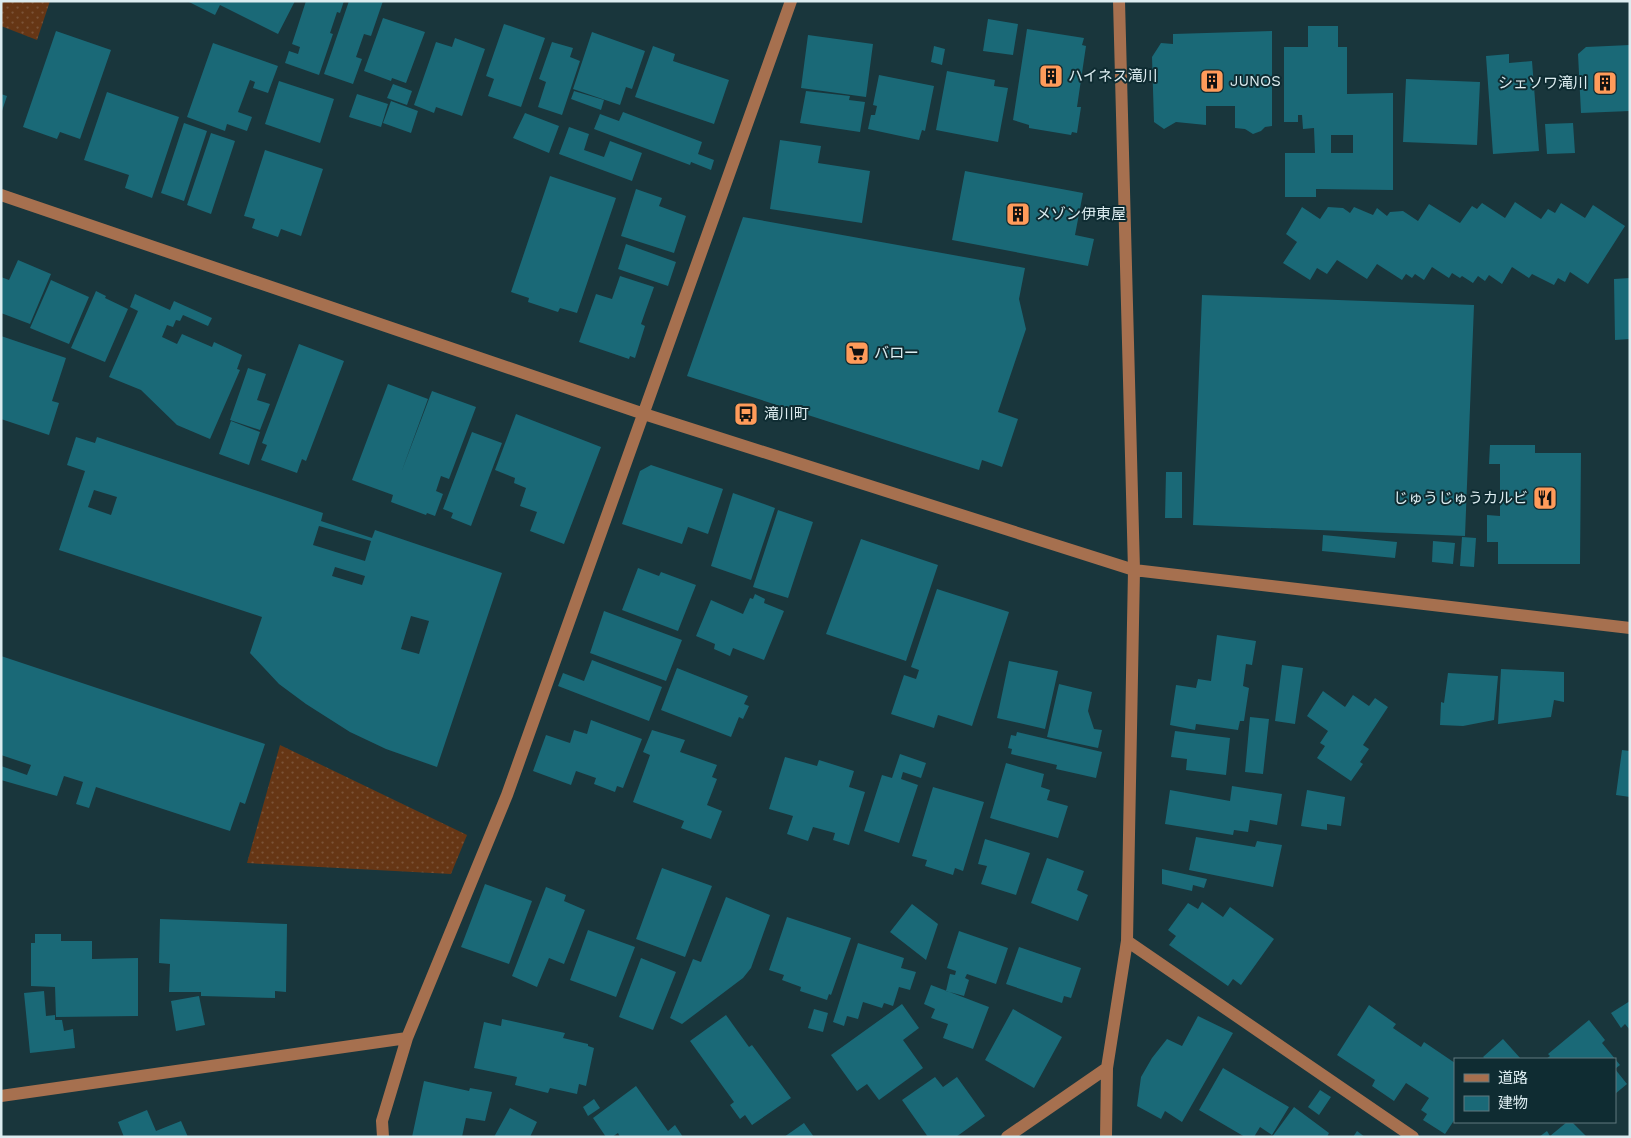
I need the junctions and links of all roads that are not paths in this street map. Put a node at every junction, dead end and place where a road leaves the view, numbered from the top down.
1 (791, 1) edge
2 (1119, 1) edge
3 (1, 195) edge
4 (644, 414) junction
5 (1134, 570) junction
6 (1630, 628) edge
7 (1127, 942) junction
8 (407, 1038) junction
9 (1107, 1068) junction
10 (1, 1096) edge
11 (383, 1137) edge
12 (1007, 1137) edge
13 (1106, 1137) edge
14 (1413, 1137) edge

1 - 4 street
2 - 5 street
3 - 4 street
4 - 5 street
4 - 8 street
5 - 6 street
5 - 7 street
7 - 9 street
7 - 14 street
8 - 10 street
8 - 11 street
9 - 12 street
9 - 13 street

